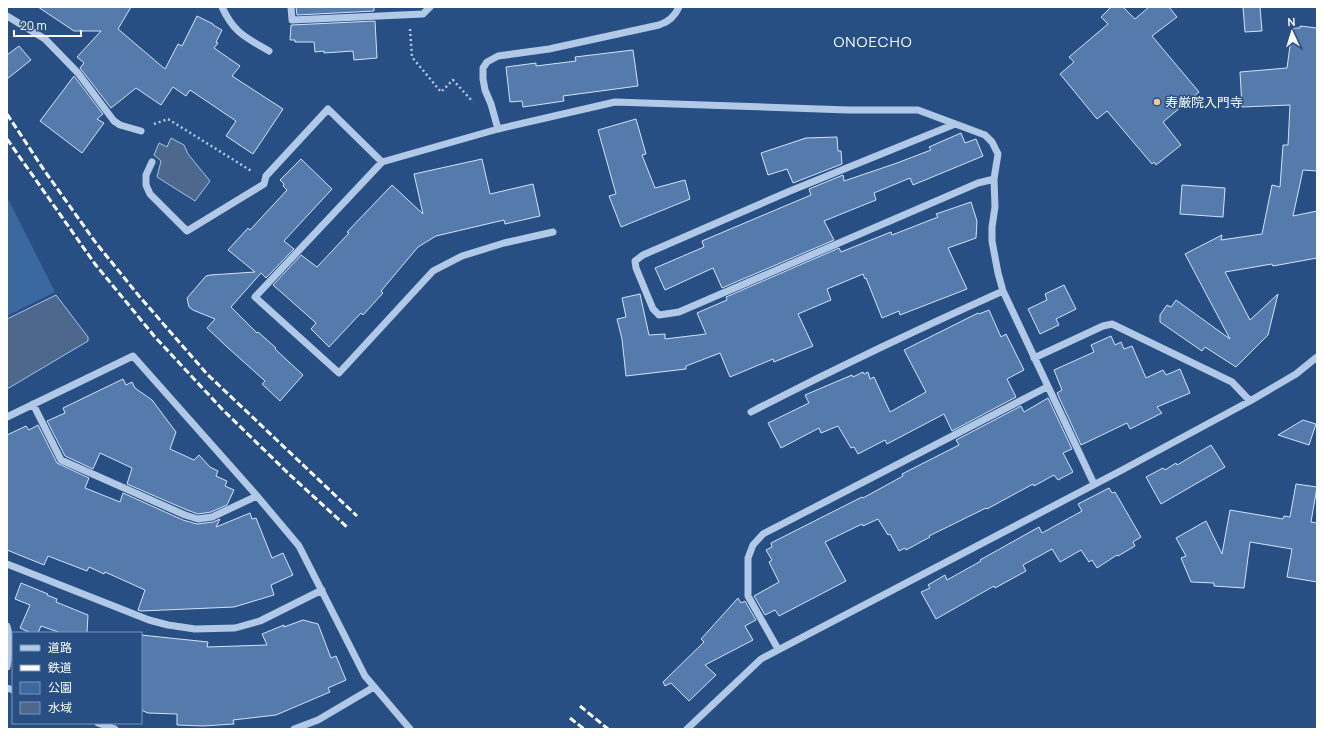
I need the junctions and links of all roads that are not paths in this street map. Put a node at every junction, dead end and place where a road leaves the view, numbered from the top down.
1 (222, 7) edge
2 (291, 7) edge
3 (430, 7) edge
4 (679, 7) edge
5 (7, 16) edge
6 (269, 51) dead end
7 (955, 124) junction
8 (498, 129) junction
9 (141, 131) road end
10 (152, 162) dead end
11 (382, 162) junction
12 (994, 179) junction
13 (553, 232) dead end
14 (1003, 291) junction
15 (1317, 357) edge
16 (1034, 358) junction
17 (1047, 387) junction
18 (1250, 401) junction
19 (33, 404) junction
20 (751, 412) dead end
21 (7, 417) edge
22 (1094, 484) junction
23 (257, 496) junction
24 (7, 564) edge
25 (322, 590) junction
26 (7, 626) edge
27 (778, 650) junction
28 (7, 667) edge
29 (374, 687) junction
30 (101, 724) edge
31 (115, 729) edge
32 (294, 729) edge
33 (410, 729) edge
34 (687, 729) edge

1 - 6 street
2 - 3 street
4 - 8 street
5 - 9 street
7 - 8 street
7 - 12 street
7 - 12 street
8 - 11 street
10 - 11 street
11 - 13 street
12 - 14 street
14 - 16 street
14 - 20 street
15 - 18 street
16 - 17 street
16 - 18 street
17 - 22 street
17 - 27 street
18 - 22 street
19 - 21 street
19 - 23 street
19 - 23 street
22 - 27 street
23 - 25 street
24 - 25 street
25 - 29 street
26 - 28 street
27 - 34 street
29 - 32 street
29 - 33 street
30 - 31 street

